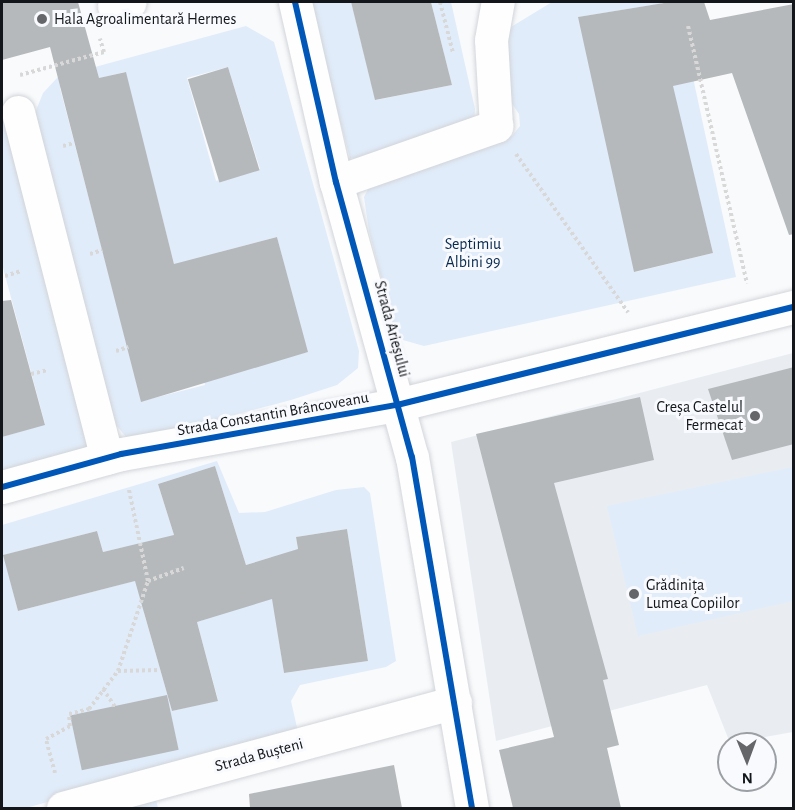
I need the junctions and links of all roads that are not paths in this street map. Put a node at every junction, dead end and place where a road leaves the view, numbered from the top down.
1 (295, 2) edge
2 (498, 2) edge
3 (18, 112) dead end
4 (336, 182) junction
5 (794, 307) edge
6 (397, 405) junction
7 (114, 456) junction
8 (2, 486) edge
9 (455, 702) junction
10 (64, 808) edge
11 (472, 808) edge

1 - 4 street, Strada Arieșului
2 - 4 street
3 - 7 street
4 - 6 street, Strada Arieșului
5 - 6 street, Strada Constantin Brâncoveanu
6 - 7 street, Strada Constantin Brâncoveanu
6 - 9 street, Strada Arieșului
7 - 8 street, Strada Constantin Brâncoveanu
9 - 10 street, Strada Bușteni
9 - 11 street, Strada Arieșului

